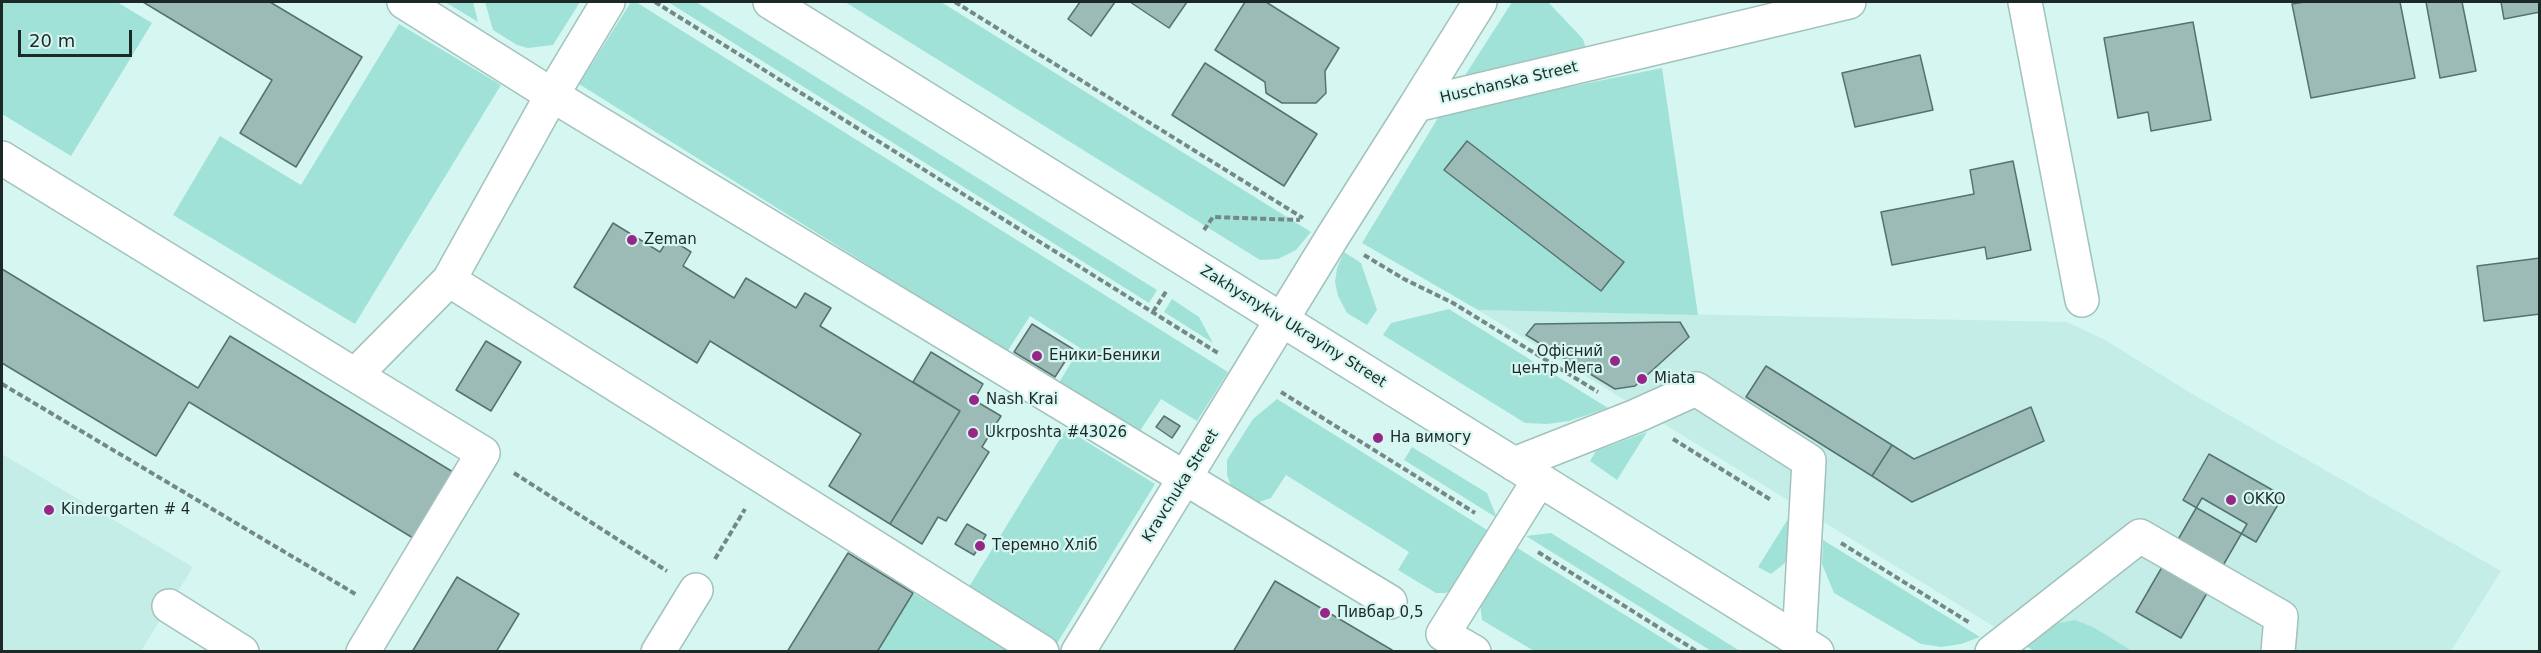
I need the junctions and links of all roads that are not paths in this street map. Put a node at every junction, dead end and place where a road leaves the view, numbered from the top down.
1 (404, 2) edge
2 (608, 2) edge
3 (770, 2) edge
4 (1480, 2) edge
5 (1849, 2) edge
6 (2025, 2) edge
7 (552, 95) junction
8 (1416, 105) junction
9 (2, 158) edge
10 (449, 280) junction
11 (2082, 300) dead end
12 (1283, 320) junction
13 (355, 375) junction
14 (1527, 472) junction
15 (1184, 480) junction
16 (696, 590) road end
17 (1389, 602) dead end
18 (169, 606) dead end
19 (1808, 646) edge
20 (1998, 647) edge
21 (242, 651) edge
22 (363, 651) edge
23 (658, 651) edge
24 (1042, 651) edge
25 (1078, 651) edge
26 (1474, 651) edge
27 (2278, 651) edge

1 - 7 main road
2 - 7 main road
3 - 12 main road, Zakhysnykiv Ukrayiny Street
4 - 8 main road
5 - 8 main road, Huschanska Street
6 - 11 main road
7 - 10 main road
7 - 15 main road
8 - 12 main road
9 - 13 main road
10 - 13 main road
10 - 24 main road
12 - 14 main road, Zakhysnykiv Ukrayiny Street
12 - 15 main road, Kravchuka Street
13 - 22 main road
14 - 19 main road, Zakhysnykiv Ukrayiny Street
14 - 19 main road
14 - 26 main road
15 - 17 main road
15 - 25 main road, Kravchuka Street
16 - 23 main road
18 - 21 main road
20 - 27 main road

